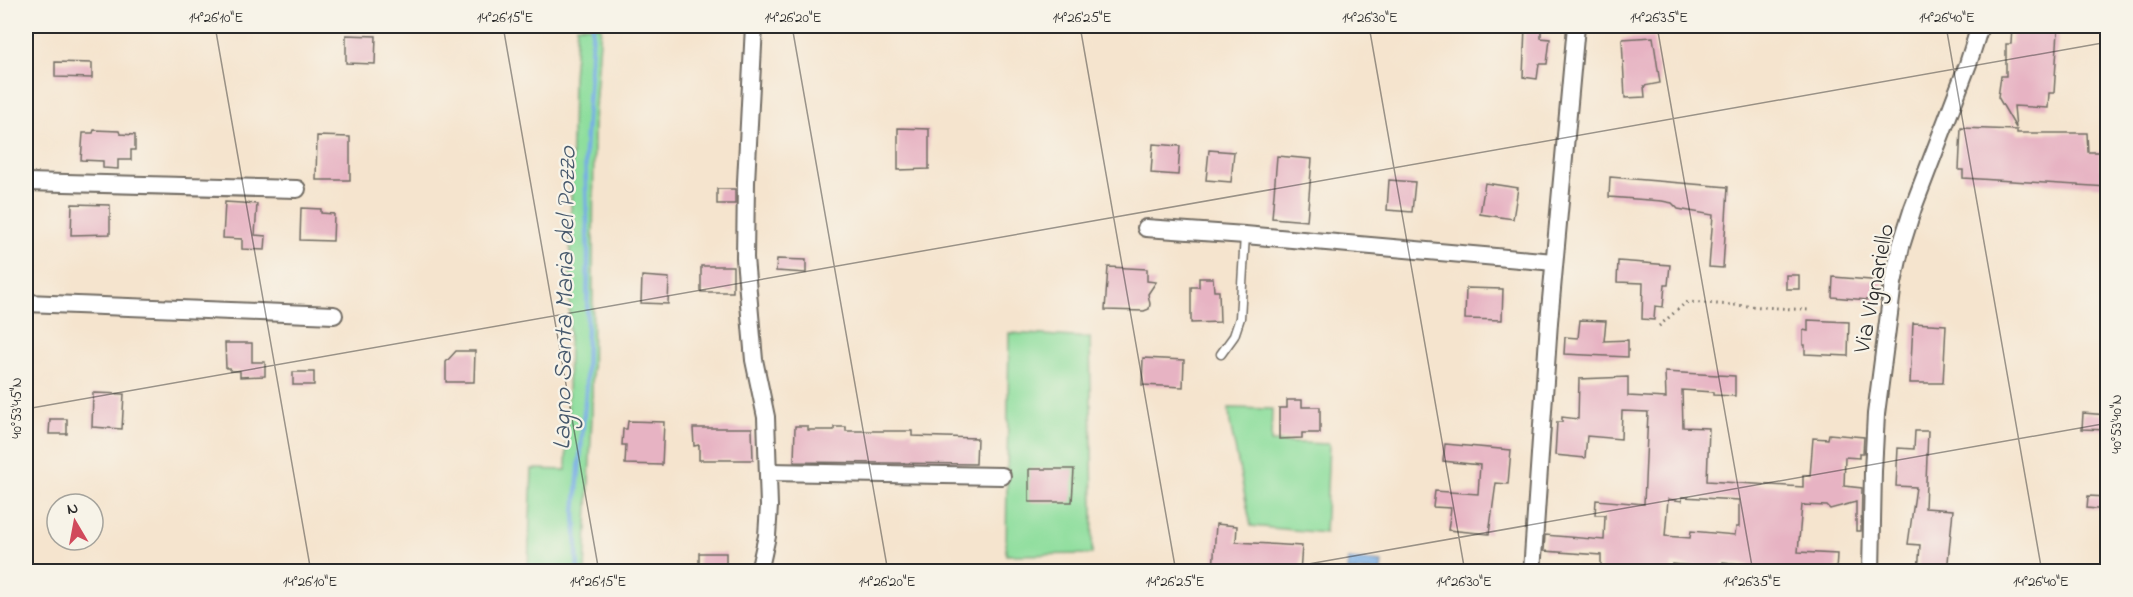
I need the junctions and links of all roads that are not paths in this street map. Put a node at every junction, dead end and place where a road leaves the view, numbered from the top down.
1 (754, 26) edge
2 (1576, 26) edge
3 (1980, 26) edge
4 (26, 182) edge
5 (297, 189) dead end
6 (1146, 228) dead end
7 (1245, 235) junction
8 (1554, 262) junction
9 (26, 303) edge
10 (334, 315) dead end
11 (1221, 354) dead end
12 (768, 472) junction
13 (1002, 476) dead end
14 (759, 572) edge
15 (1532, 572) edge
16 (1871, 572) edge

1 - 12 street
2 - 8 street
3 - 16 street, Via Vignariello
4 - 5 street
6 - 7 street
7 - 8 street
7 - 11 lane
8 - 15 street
9 - 10 street
12 - 13 street
12 - 14 street

